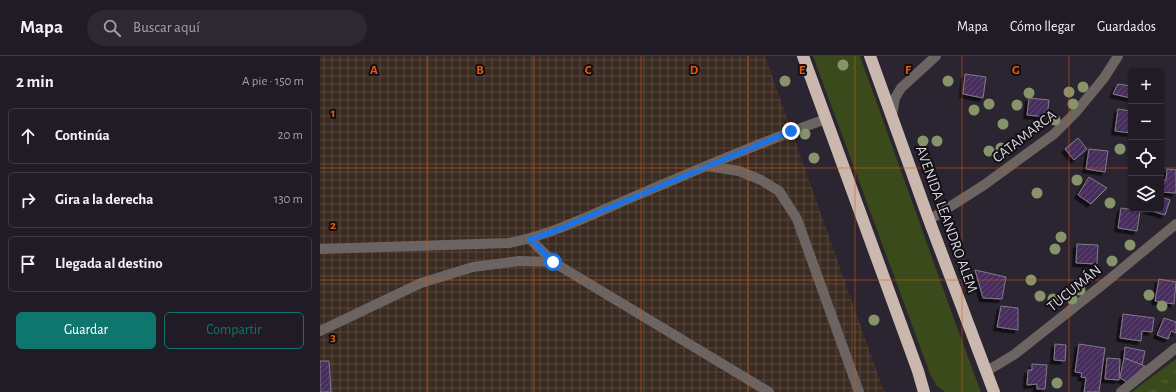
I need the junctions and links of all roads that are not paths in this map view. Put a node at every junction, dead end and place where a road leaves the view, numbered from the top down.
1 (804, 56) edge
2 (870, 56) edge
3 (936, 56) edge
4 (1118, 56) edge
5 (892, 116) junction
6 (826, 118) junction
7 (706, 166) junction
8 (929, 220) junction
9 (1176, 224) edge
10 (530, 239) junction
11 (320, 249) edge
12 (553, 262) junction
13 (320, 331) edge
14 (1176, 348) edge
15 (987, 371) junction
16 (769, 392) edge
17 (859, 392) edge
18 (924, 392) edge
19 (994, 392) edge
20 (1121, 392) edge

1 - 6 highway
2 - 5 highway, AVENIDA LEANDRO ALEM
3 - 5 street
4 - 8 street, CATAMARCA
5 - 8 highway, AVENIDA LEANDRO ALEM
6 - 7 street
6 - 18 highway
7 - 10 street
7 - 17 street
8 - 15 highway, AVENIDA LEANDRO ALEM
9 - 15 street, TUCUMÁN
10 - 11 street
10 - 12 street
12 - 13 street
12 - 16 street
14 - 20 street
15 - 19 highway, AVENIDA LEANDRO ALEM

